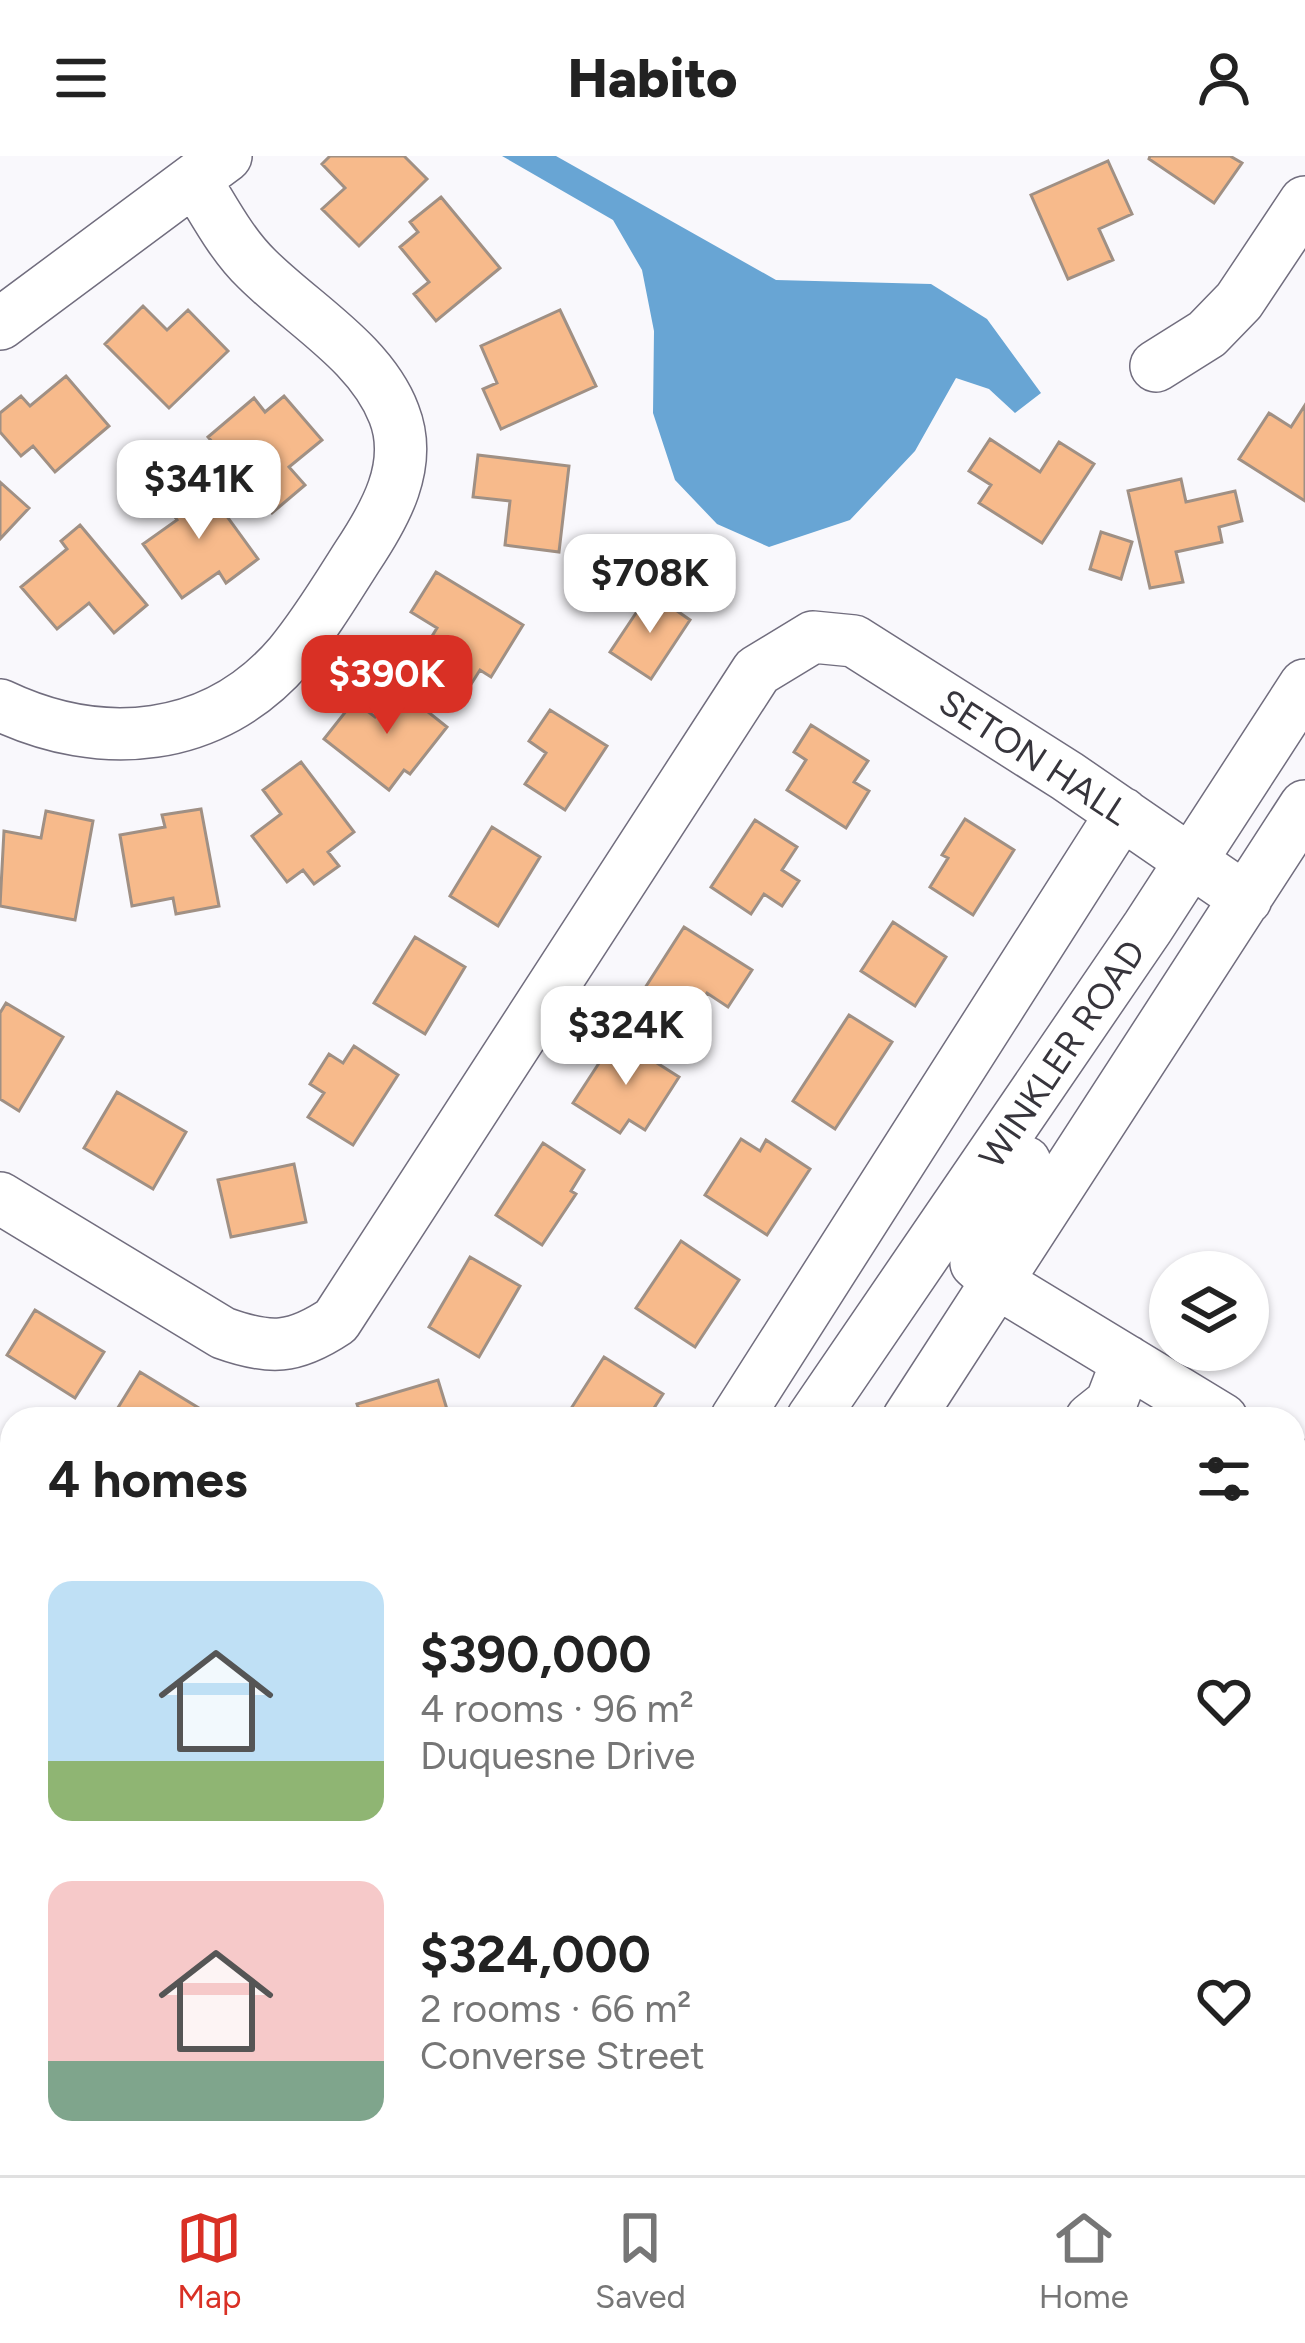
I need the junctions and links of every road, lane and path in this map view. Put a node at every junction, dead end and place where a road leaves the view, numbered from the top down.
1 (211, 168) edge
2 (1305, 202) edge
3 (0, 324) edge
4 (1156, 366) dead end
5 (1305, 685) edge
6 (0, 705) edge
7 (1305, 806) edge
8 (1121, 813) junction
9 (1192, 860) junction
10 (1246, 899) junction
11 (1102, 994) junction
12 (0, 1198) edge
13 (998, 1283) junction
14 (1127, 1361) junction
15 (744, 1407) edge
16 (820, 1407) edge
17 (916, 1407) edge
18 (1106, 1407) edge
19 (1202, 1407) edge

1 - 3 street
1 - 6 street
2 - 4 street
5 - 9 street, WINKLER ROAD
7 - 10 street, WINKLER ROAD
8 - 9 street, SETON HALL
8 - 12 street, SETON HALL
8 - 15 street, WINKLER ROAD
9 - 10 street, SETON HALL
9 - 11 street, WINKLER ROAD
10 - 13 street, WINKLER ROAD
11 - 13 street
11 - 16 street, WINKLER ROAD
13 - 14 street
13 - 17 street, WINKLER ROAD
14 - 18 street
14 - 19 street

